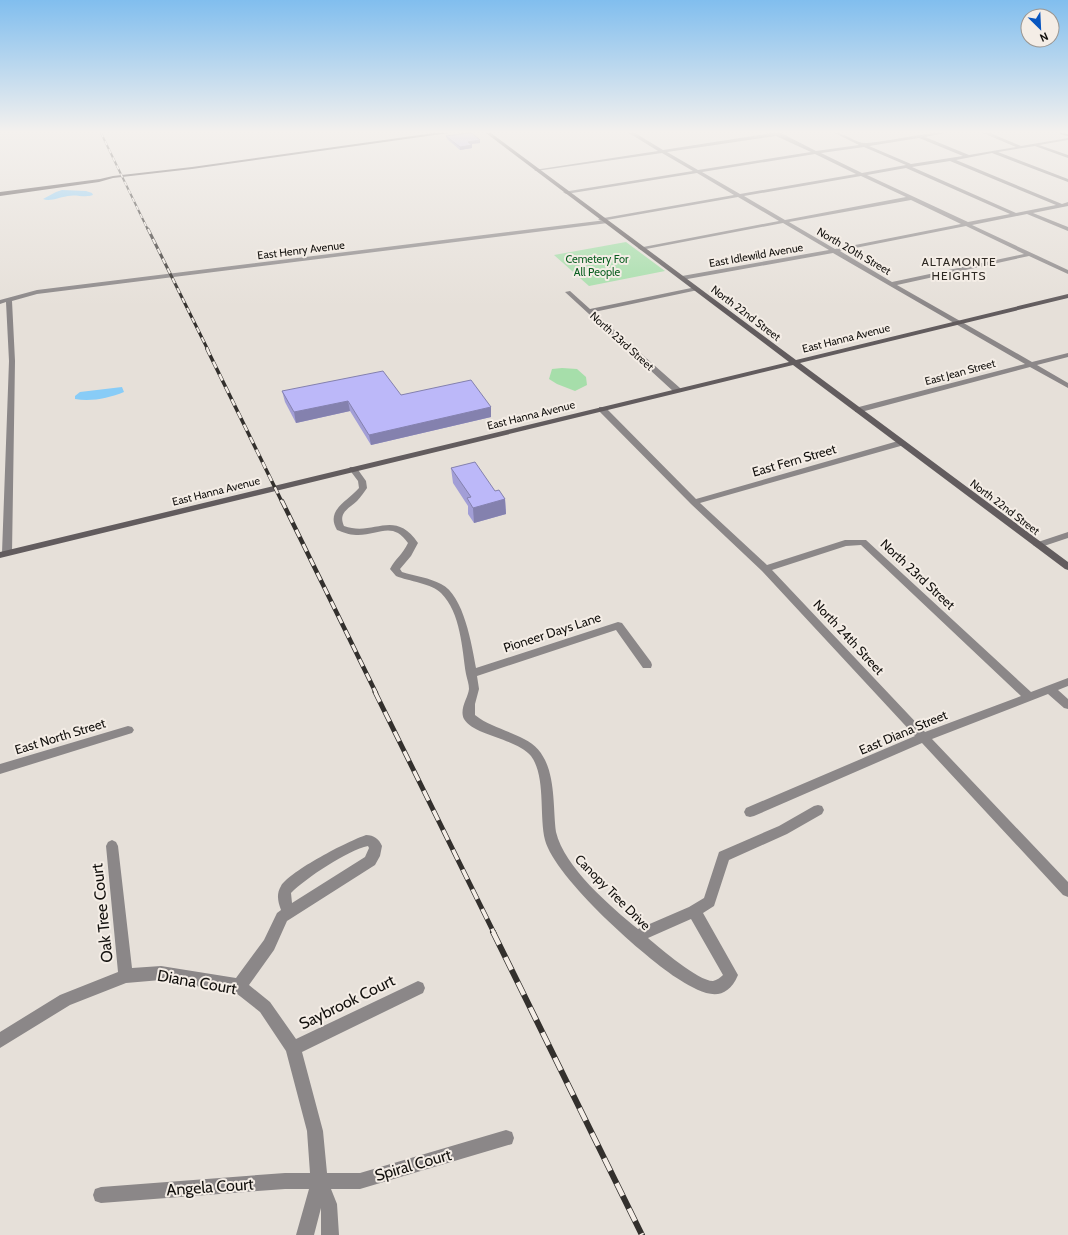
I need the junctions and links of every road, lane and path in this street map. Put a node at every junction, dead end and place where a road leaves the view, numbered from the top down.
1 (26, 191) edge
2 (575, 191) edge
3 (730, 191) edge
4 (763, 191) edge
5 (896, 191) edge
6 (963, 191) edge
7 (1026, 191) edge
8 (566, 192) joint
9 (0, 194) edge
10 (737, 195) junction
11 (911, 198) junction
12 (1068, 204) edge
13 (1061, 205) junction
14 (1027, 212) junction
15 (1014, 214) junction
16 (604, 220) junction
17 (783, 222) junction
18 (964, 224) junction
19 (1068, 229) edge
20 (641, 248) junction
21 (833, 251) junction
22 (1030, 254) junction
23 (1068, 272) edge
24 (682, 278) junction
25 (891, 284) junction
26 (696, 289) junction
27 (568, 292) dead end
28 (1068, 296) edge
29 (9, 300) junction
30 (0, 302) edge
31 (588, 311) junction
32 (958, 323) junction
33 (1068, 355) edge
34 (794, 362) junction
35 (1032, 365) junction
36 (1068, 386) edge
37 (677, 390) junction
38 (602, 409) junction
39 (858, 410) junction
40 (901, 443) junction
41 (353, 469) junction
42 (694, 502) junction
43 (1068, 535) edge
44 (1038, 545) junction
45 (3, 554) edge
46 (1068, 567) edge
47 (765, 569) junction
48 (647, 665) dead end
49 (471, 674) junction
50 (1068, 682) edge
51 (1049, 689) junction
52 (1029, 697) junction
53 (1068, 705) edge
54 (128, 730) dead end
55 (924, 737) junction
56 (0, 769) edge
57 (818, 810) dead end
58 (750, 812) dead end
59 (112, 846) dead end
60 (1068, 891) edge
61 (694, 911) junction
62 (289, 912) junction
63 (636, 937) junction
64 (126, 976) junction
65 (239, 986) junction
66 (418, 988) dead end
67 (0, 1041) edge
68 (293, 1048) junction
69 (506, 1138) dead end
70 (319, 1182) junction
71 (101, 1195) dead end
72 (306, 1235) edge
73 (330, 1235) edge

1 - 9 main road
2 - 8 street
3 - 10 street, North 20th Street
4 - 10 street, East Henry Avenue
5 - 11 street
6 - 15 street
7 - 13 street
8 - 16 street, North 22nd Street
10 - 16 street, East Henry Avenue
10 - 17 street, North 20th Street
11 - 17 street
11 - 18 street
12 - 13 street, East Idlewild Avenue
13 - 14 street, East Idlewild Avenue
14 - 15 street, East Idlewild Avenue
14 - 19 street
15 - 18 street, East Idlewild Avenue
16 - 20 street, North 22nd Street
16 - 29 street, East Henry Avenue
17 - 20 street
17 - 21 street, North 20th Street
18 - 21 street, East Idlewild Avenue
18 - 22 street
20 - 24 street, North 22nd Street
21 - 24 street, East Idlewild Avenue
21 - 25 street, North 20th Street
22 - 23 street
22 - 25 street
24 - 26 street, North 22nd Street
25 - 32 street, North 20th Street
26 - 31 street
26 - 34 street, North 22nd Street
27 - 31 street, North 23rd Street
28 - 32 street, East Hanna Avenue
29 - 30 street, East Henry Avenue
29 - 45 street
31 - 37 street, North 23rd Street
32 - 34 street, East Hanna Avenue
32 - 35 street, North 20th Street
33 - 35 street, East Jean Street
34 - 37 street, East Hanna Avenue
34 - 39 street, North 22nd Street
35 - 36 street, North 20th Street
35 - 39 street, East Jean Street
37 - 38 street, East Hanna Avenue
38 - 41 street, East Hanna Avenue
38 - 42 street, North 24th Street
39 - 40 street, North 22nd Street
40 - 42 street, East Fern Street
40 - 44 street, North 22nd Street
41 - 45 street, East Hanna Avenue
41 - 49 street, Canopy Tree Drive
42 - 47 street, North 24th Street
43 - 44 street
44 - 46 street, North 22nd Street
47 - 52 street, North 23rd Street
47 - 55 street, North 24th Street
48 - 49 street, Pioneer Days Lane
49 - 63 street, Canopy Tree Drive
50 - 51 street, East Diana Street
51 - 52 street, East Diana Street
51 - 53 street
52 - 55 street, East Diana Street
54 - 56 street, East North Street
55 - 58 street, East Diana Street
55 - 60 street, North 24th Street
57 - 61 street
59 - 64 street, Oak Tree Court
61 - 63 street
61 - 63 street, Canopy Tree Drive
62 - 62 street
62 - 65 street
64 - 65 street, Diana Court
64 - 67 street, Diana Court
65 - 68 street, Diana Court
66 - 68 street, Saybrook Court
68 - 70 street, Diana Court
69 - 70 street, Spiral Court
70 - 71 street, Angela Court
70 - 72 street, Diana Court
70 - 73 street, Diana Court

